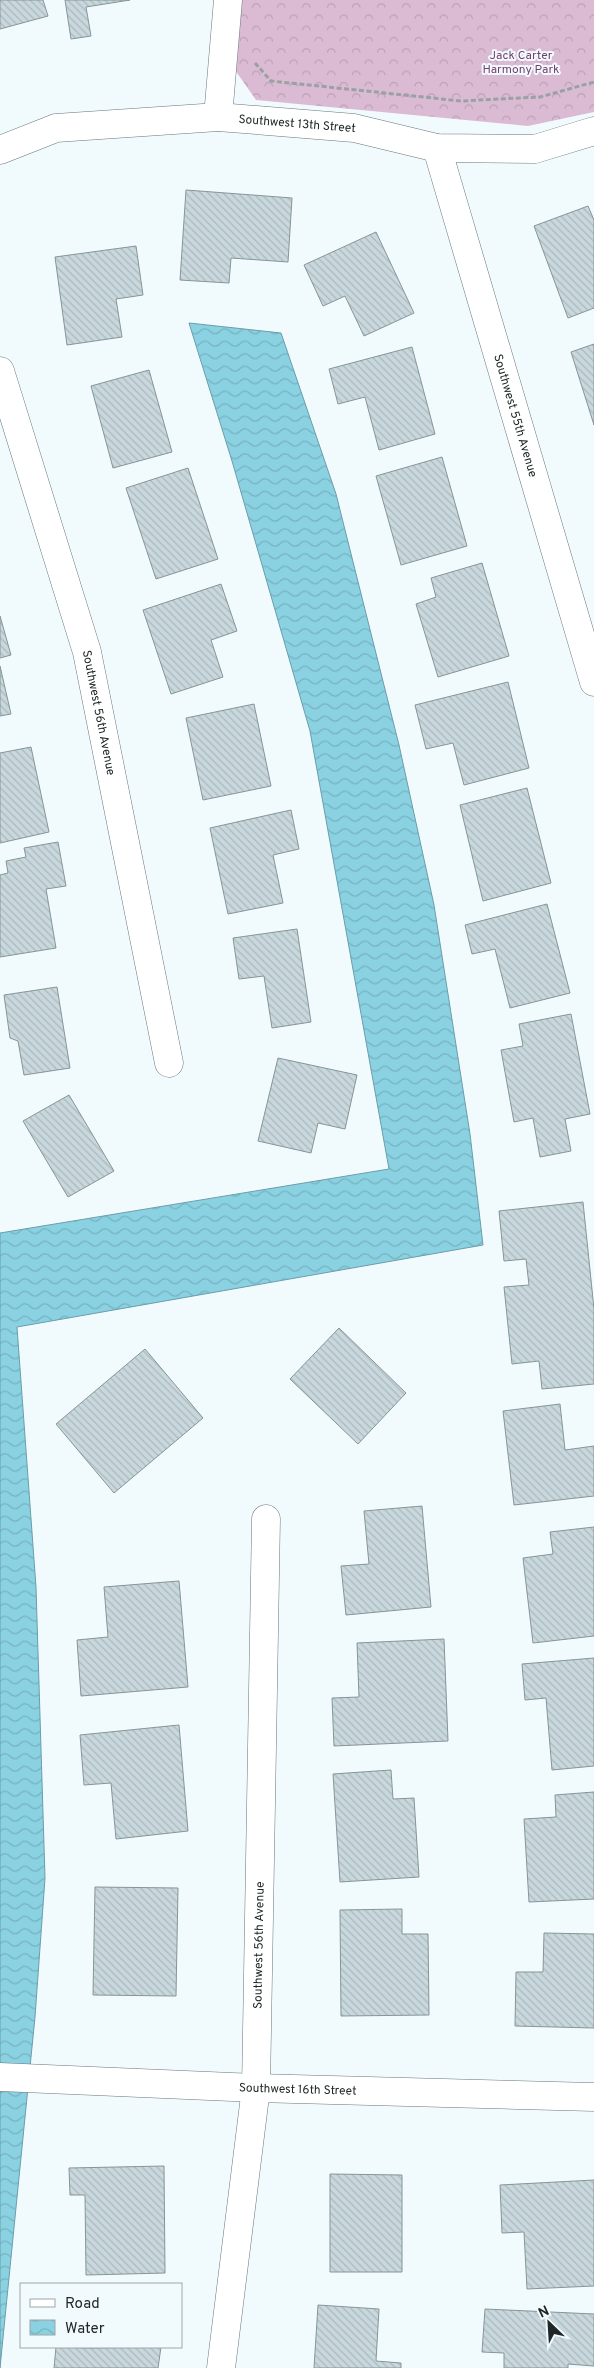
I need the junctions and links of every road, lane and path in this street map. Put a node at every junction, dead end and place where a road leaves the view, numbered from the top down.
1 (228, 0) edge
2 (254, 55) dead end
3 (594, 82) edge
4 (218, 117) junction
5 (594, 131) edge
6 (437, 148) junction
7 (0, 150) edge
8 (0, 371) edge
9 (594, 682) edge
10 (169, 1063) dead end
11 (266, 1519) dead end
12 (0, 2077) edge
13 (256, 2088) junction
14 (594, 2096) edge
15 (221, 2368) edge

1 - 4 street
2 - 3 path
4 - 6 street, Southwest 13th Street
4 - 7 street, Southwest 13th Street
5 - 6 street, Southwest 13th Street
6 - 9 street, Southwest 55th Avenue
8 - 10 street, Southwest 56th Avenue
11 - 13 street, Southwest 56th Avenue
12 - 13 street, Southwest 16th Street
13 - 14 street, Southwest 16th Street
13 - 15 street, Southwest 56th Avenue

